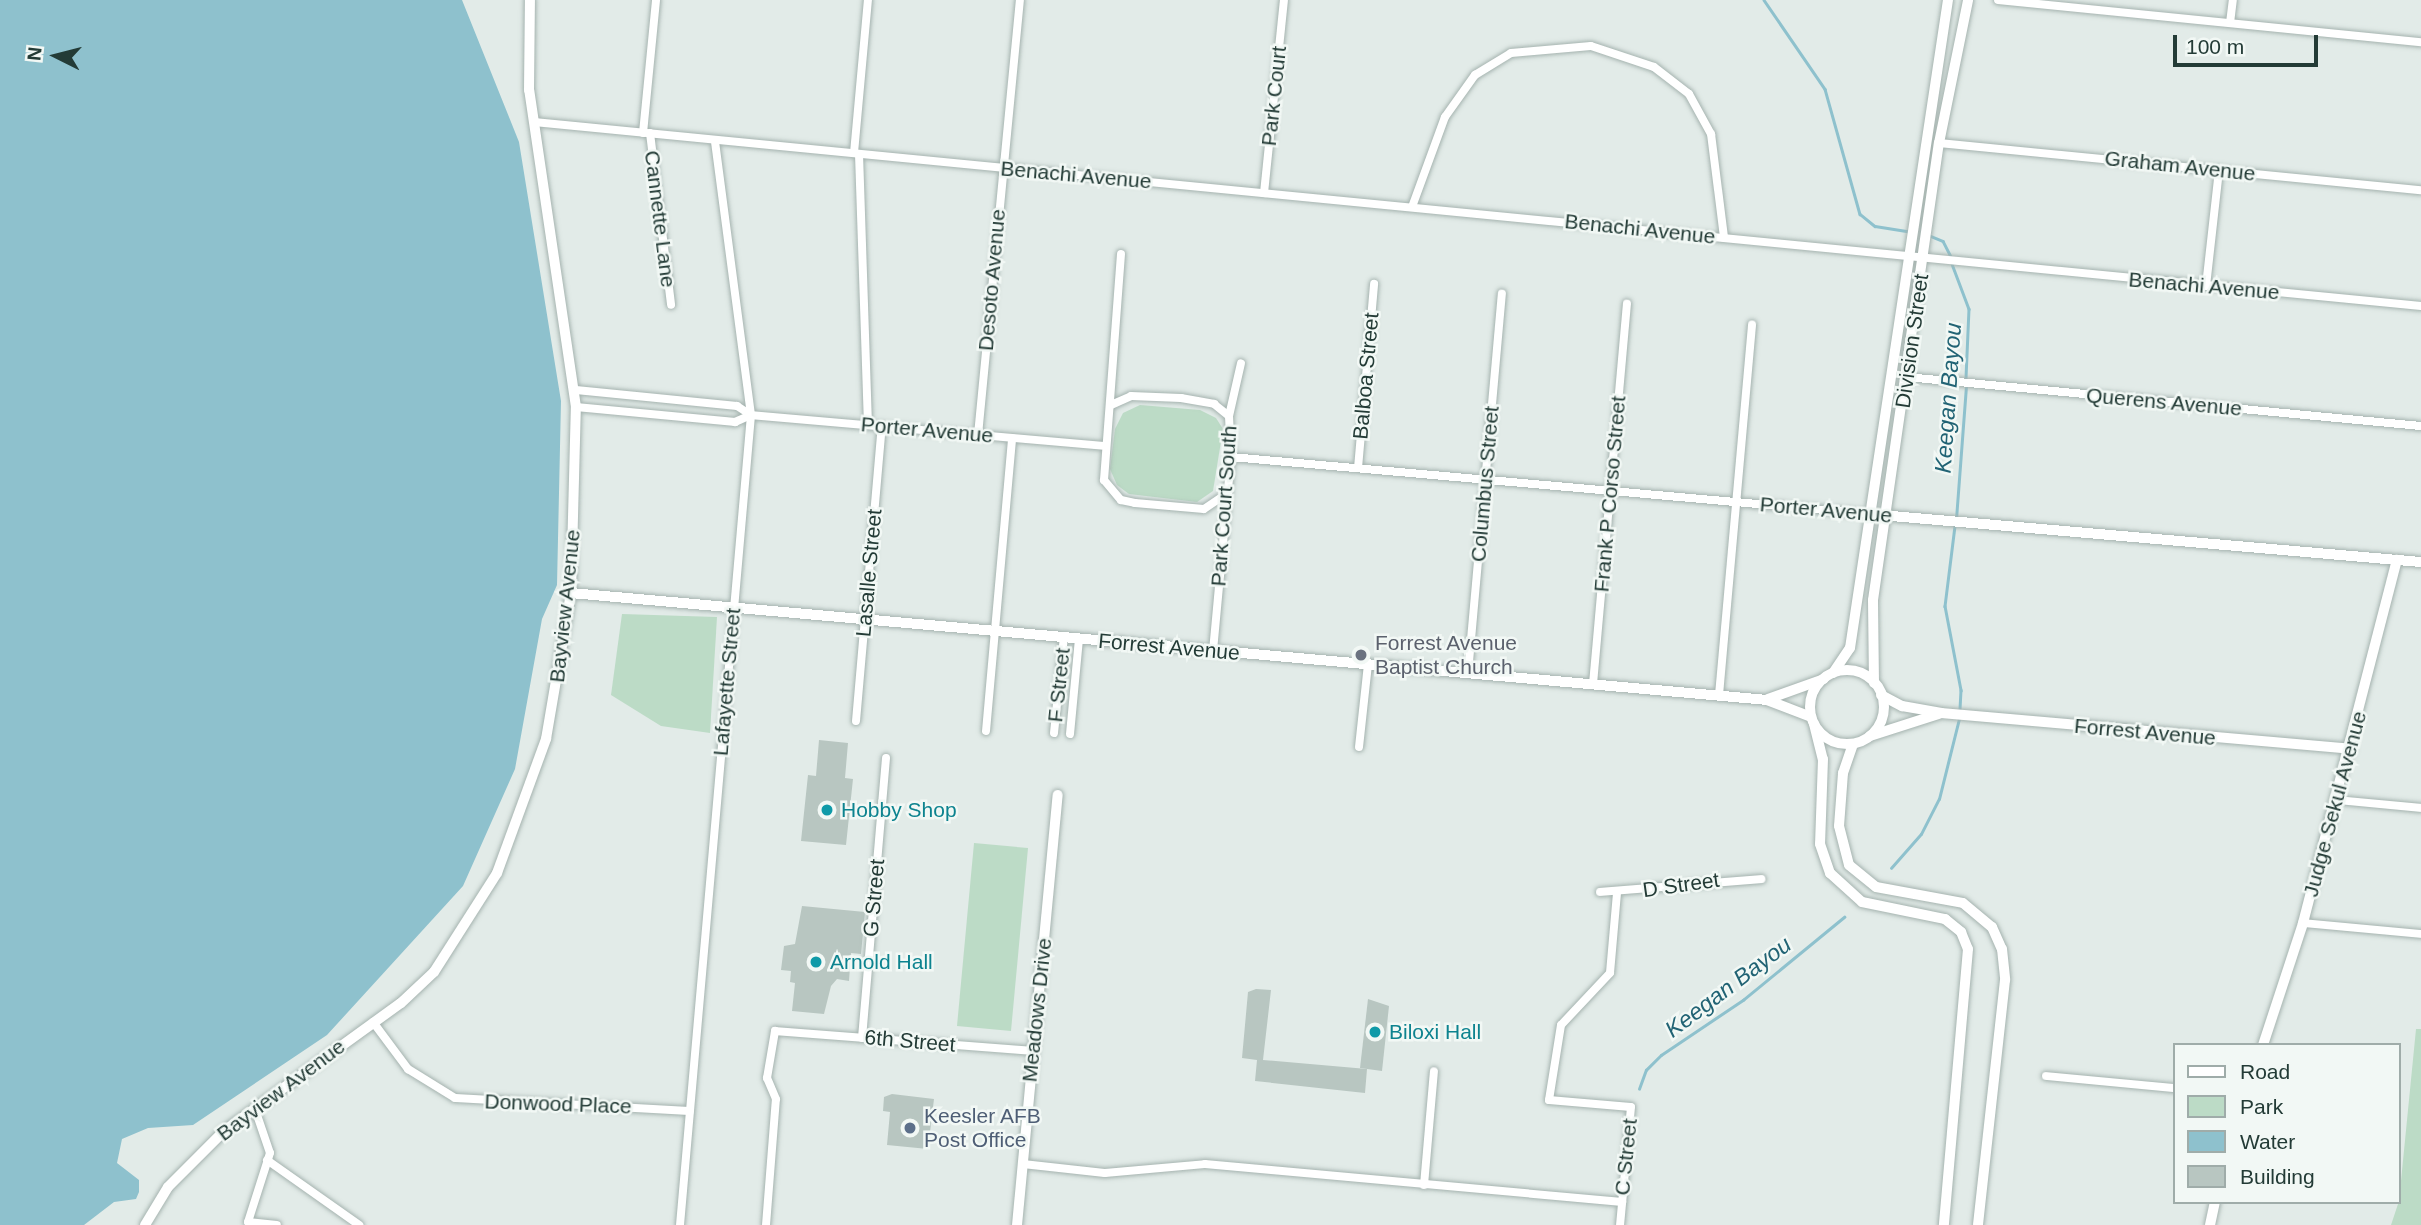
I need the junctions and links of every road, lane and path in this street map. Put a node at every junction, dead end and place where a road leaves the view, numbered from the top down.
1 (530, 0) edge
2 (656, 0) edge
3 (868, 0) edge
4 (1020, 0) edge
5 (1284, 0) edge
6 (1948, 0) edge
7 (1968, 0) edge
8 (1998, 0) edge
9 (2233, 0) edge
10 (2230, 23) junction
11 (2421, 42) edge
12 (534, 122) junction
13 (647, 133) junction
14 (715, 140) junction
15 (1939, 143) junction
16 (856, 153) junction
17 (1003, 168) junction
18 (2218, 170) junction
19 (2421, 190) edge
20 (1264, 193) junction
21 (1412, 207) junction
22 (1724, 237) junction
23 (1121, 254) dead end
24 (1906, 257) junction
25 (1923, 259) junction
26 (1374, 284) dead end
27 (2206, 286) junction
28 (1502, 294) dead end
29 (1627, 304) dead end
30 (671, 305) dead end
31 (2421, 306) edge
32 (1752, 324) dead end
33 (1241, 363) dead end
34 (1906, 377) junction
35 (576, 390) junction
36 (1111, 405) junction
37 (576, 407) junction
38 (751, 415) junction
39 (1229, 416) junction
40 (868, 424) junction
41 (882, 426) junction
42 (2421, 426) edge
43 (978, 435) junction
44 (1012, 438) junction
45 (1103, 446) junction
46 (1231, 457) junction
47 (1358, 468) junction
48 (1486, 480) junction
49 (1611, 491) junction
50 (1228, 493) junction
51 (1737, 502) junction
52 (1870, 514) junction
53 (1886, 516) junction
54 (2397, 560) junction
55 (2421, 562) edge
56 (571, 593) junction
57 (734, 605) junction
58 (864, 618) junction
59 (995, 632) junction
60 (1064, 637) junction
61 (1079, 639) junction
62 (1213, 651) junction
63 (1368, 663) junction
64 (1468, 673) junction
65 (1828, 676) junction
66 (1874, 683) junction
67 (1593, 684) junction
68 (1719, 695) junction
69 (1881, 695) junction
70 (1768, 700) junction
71 (1941, 713) junction
72 (1813, 720) junction
73 (856, 721) dead end
74 (986, 731) dead end
75 (1054, 733) dead end
76 (1070, 734) dead end
77 (1870, 736) junction
78 (1853, 744) junction
79 (1359, 747) dead end
80 (2350, 749) junction
81 (886, 758) dead end
82 (1058, 795) dead end
83 (2337, 800) junction
84 (2421, 808) edge
85 (1761, 879) dead end
86 (1600, 892) dead end
87 (1617, 893) junction
88 (2303, 923) junction
89 (2421, 934) edge
90 (373, 1022) junction
91 (862, 1038) junction
92 (2264, 1043) edge
93 (1033, 1051) junction
94 (1434, 1070) dead end
95 (2046, 1076) dead end
96 (2172, 1088) edge
97 (255, 1109) junction
98 (691, 1111) junction
99 (267, 1160) junction
100 (1023, 1164) junction
101 (1424, 1185) junction
102 (1622, 1202) junction
103 (2215, 1204) edge
104 (145, 1225) edge
105 (277, 1225) edge
106 (359, 1225) edge
107 (680, 1225) edge
108 (766, 1225) edge
109 (1017, 1225) edge
110 (1620, 1225) edge
111 (1944, 1225) edge
112 (1978, 1225) edge
113 (2210, 1225) edge

1 - 12 street, Bayview Avenue
2 - 13 street, Cannette Lane
3 - 16 street
4 - 17 street, Desoto Avenue
5 - 20 street, Park Court
6 - 24 main road, Division Street
7 - 15 main road, Division Street
8 - 10 street
9 - 10 street
10 - 11 street
12 - 13 street, Benachi Avenue
12 - 35 street, Bayview Avenue
13 - 14 street, Benachi Avenue
13 - 30 street, Cannette Lane
14 - 16 street, Benachi Avenue
14 - 38 street, Lafayette Street
15 - 18 street, Graham Avenue
15 - 25 main road, Division Street
16 - 17 street, Benachi Avenue
16 - 40 street
17 - 20 street, Benachi Avenue
17 - 43 street, Desoto Avenue
18 - 19 street, Graham Avenue
18 - 27 street
20 - 21 street, Benachi Avenue
21 - 22 street, Benachi Avenue
21 - 22 street
22 - 24 street, Benachi Avenue
23 - 36 street
24 - 25 street, Benachi Avenue
24 - 52 main road, Division Street
25 - 27 street, Benachi Avenue
25 - 34 main road, Division Street
26 - 47 street, Balboa Street
27 - 31 street, Benachi Avenue
28 - 48 street, Columbus Street
29 - 49 street, Frank P Corso Street
32 - 51 street
33 - 39 street, Park Court South
34 - 42 street, Querens Avenue
34 - 53 main road, Division Street
35 - 37 street, Bayview Avenue
35 - 38 street, Porter Avenue
36 - 39 street
36 - 45 street
37 - 38 street, Porter Avenue
37 - 56 street, Bayview Avenue
38 - 40 street, Porter Avenue
38 - 57 street, Lafayette Street
39 - 46 street, Park Court South
40 - 41 street, Porter Avenue
41 - 43 street, Porter Avenue
41 - 58 street, Lasalle Street
43 - 44 street, Porter Avenue
44 - 45 street, Porter Avenue
44 - 59 street
45 - 50 street
46 - 47 street, Porter Avenue
46 - 50 street, Park Court South
47 - 48 street, Porter Avenue
48 - 49 street, Porter Avenue
48 - 64 street, Columbus Street
49 - 51 street, Porter Avenue
49 - 67 street, Frank P Corso Street
50 - 62 street, Park Court South
51 - 52 street, Porter Avenue
51 - 68 street
52 - 53 main road, Porter Avenue
52 - 65 main road, Division Street
53 - 54 main road, Porter Avenue
53 - 66 main road, Division Street
54 - 55 main road, Porter Avenue
54 - 80 street, Judge Sekul Avenue
56 - 57 street, Forrest Avenue
56 - 90 street, Bayview Avenue
57 - 58 street, Forrest Avenue
57 - 98 street, Lafayette Street
58 - 59 street, Forrest Avenue
58 - 73 street, Lasalle Street
59 - 60 street, Forrest Avenue
59 - 74 street
60 - 61 street, Forrest Avenue
60 - 75 street, F Street
61 - 62 street, Forrest Avenue
61 - 76 street, F Street
62 - 63 street, Forrest Avenue
63 - 64 street, Forrest Avenue
63 - 79 street
64 - 67 street, Forrest Avenue
65 - 66 main road
65 - 70 street, Forrest Avenue
65 - 72 main road
66 - 69 main road
67 - 68 street, Forrest Avenue
68 - 70 street, Forrest Avenue
69 - 71 street, Forrest Avenue
69 - 77 main road
70 - 72 street, Forrest Avenue
71 - 77 street, Forrest Avenue
71 - 80 street, Forrest Avenue
72 - 78 main road
72 - 111 main road
77 - 78 main road
78 - 112 main road
80 - 83 street, Judge Sekul Avenue
81 - 91 street, G Street
82 - 93 street, Meadows Drive
83 - 84 street
83 - 88 street, Judge Sekul Avenue
85 - 87 street, D Street
86 - 87 street, D Street
87 - 102 street, C Street
88 - 89 street
88 - 92 street, Judge Sekul Avenue
90 - 97 street, Bayview Avenue
90 - 98 street, Donwood Place
91 - 93 street, 6th Street
91 - 108 street, 6th Street
93 - 100 street, Meadows Drive
94 - 101 street
95 - 96 street
97 - 99 street
97 - 104 street, Bayview Avenue
98 - 107 street, Lafayette Street
99 - 105 street
99 - 106 street
100 - 101 street
100 - 109 street, Meadows Drive
101 - 102 street
102 - 110 street, C Street
103 - 113 street

